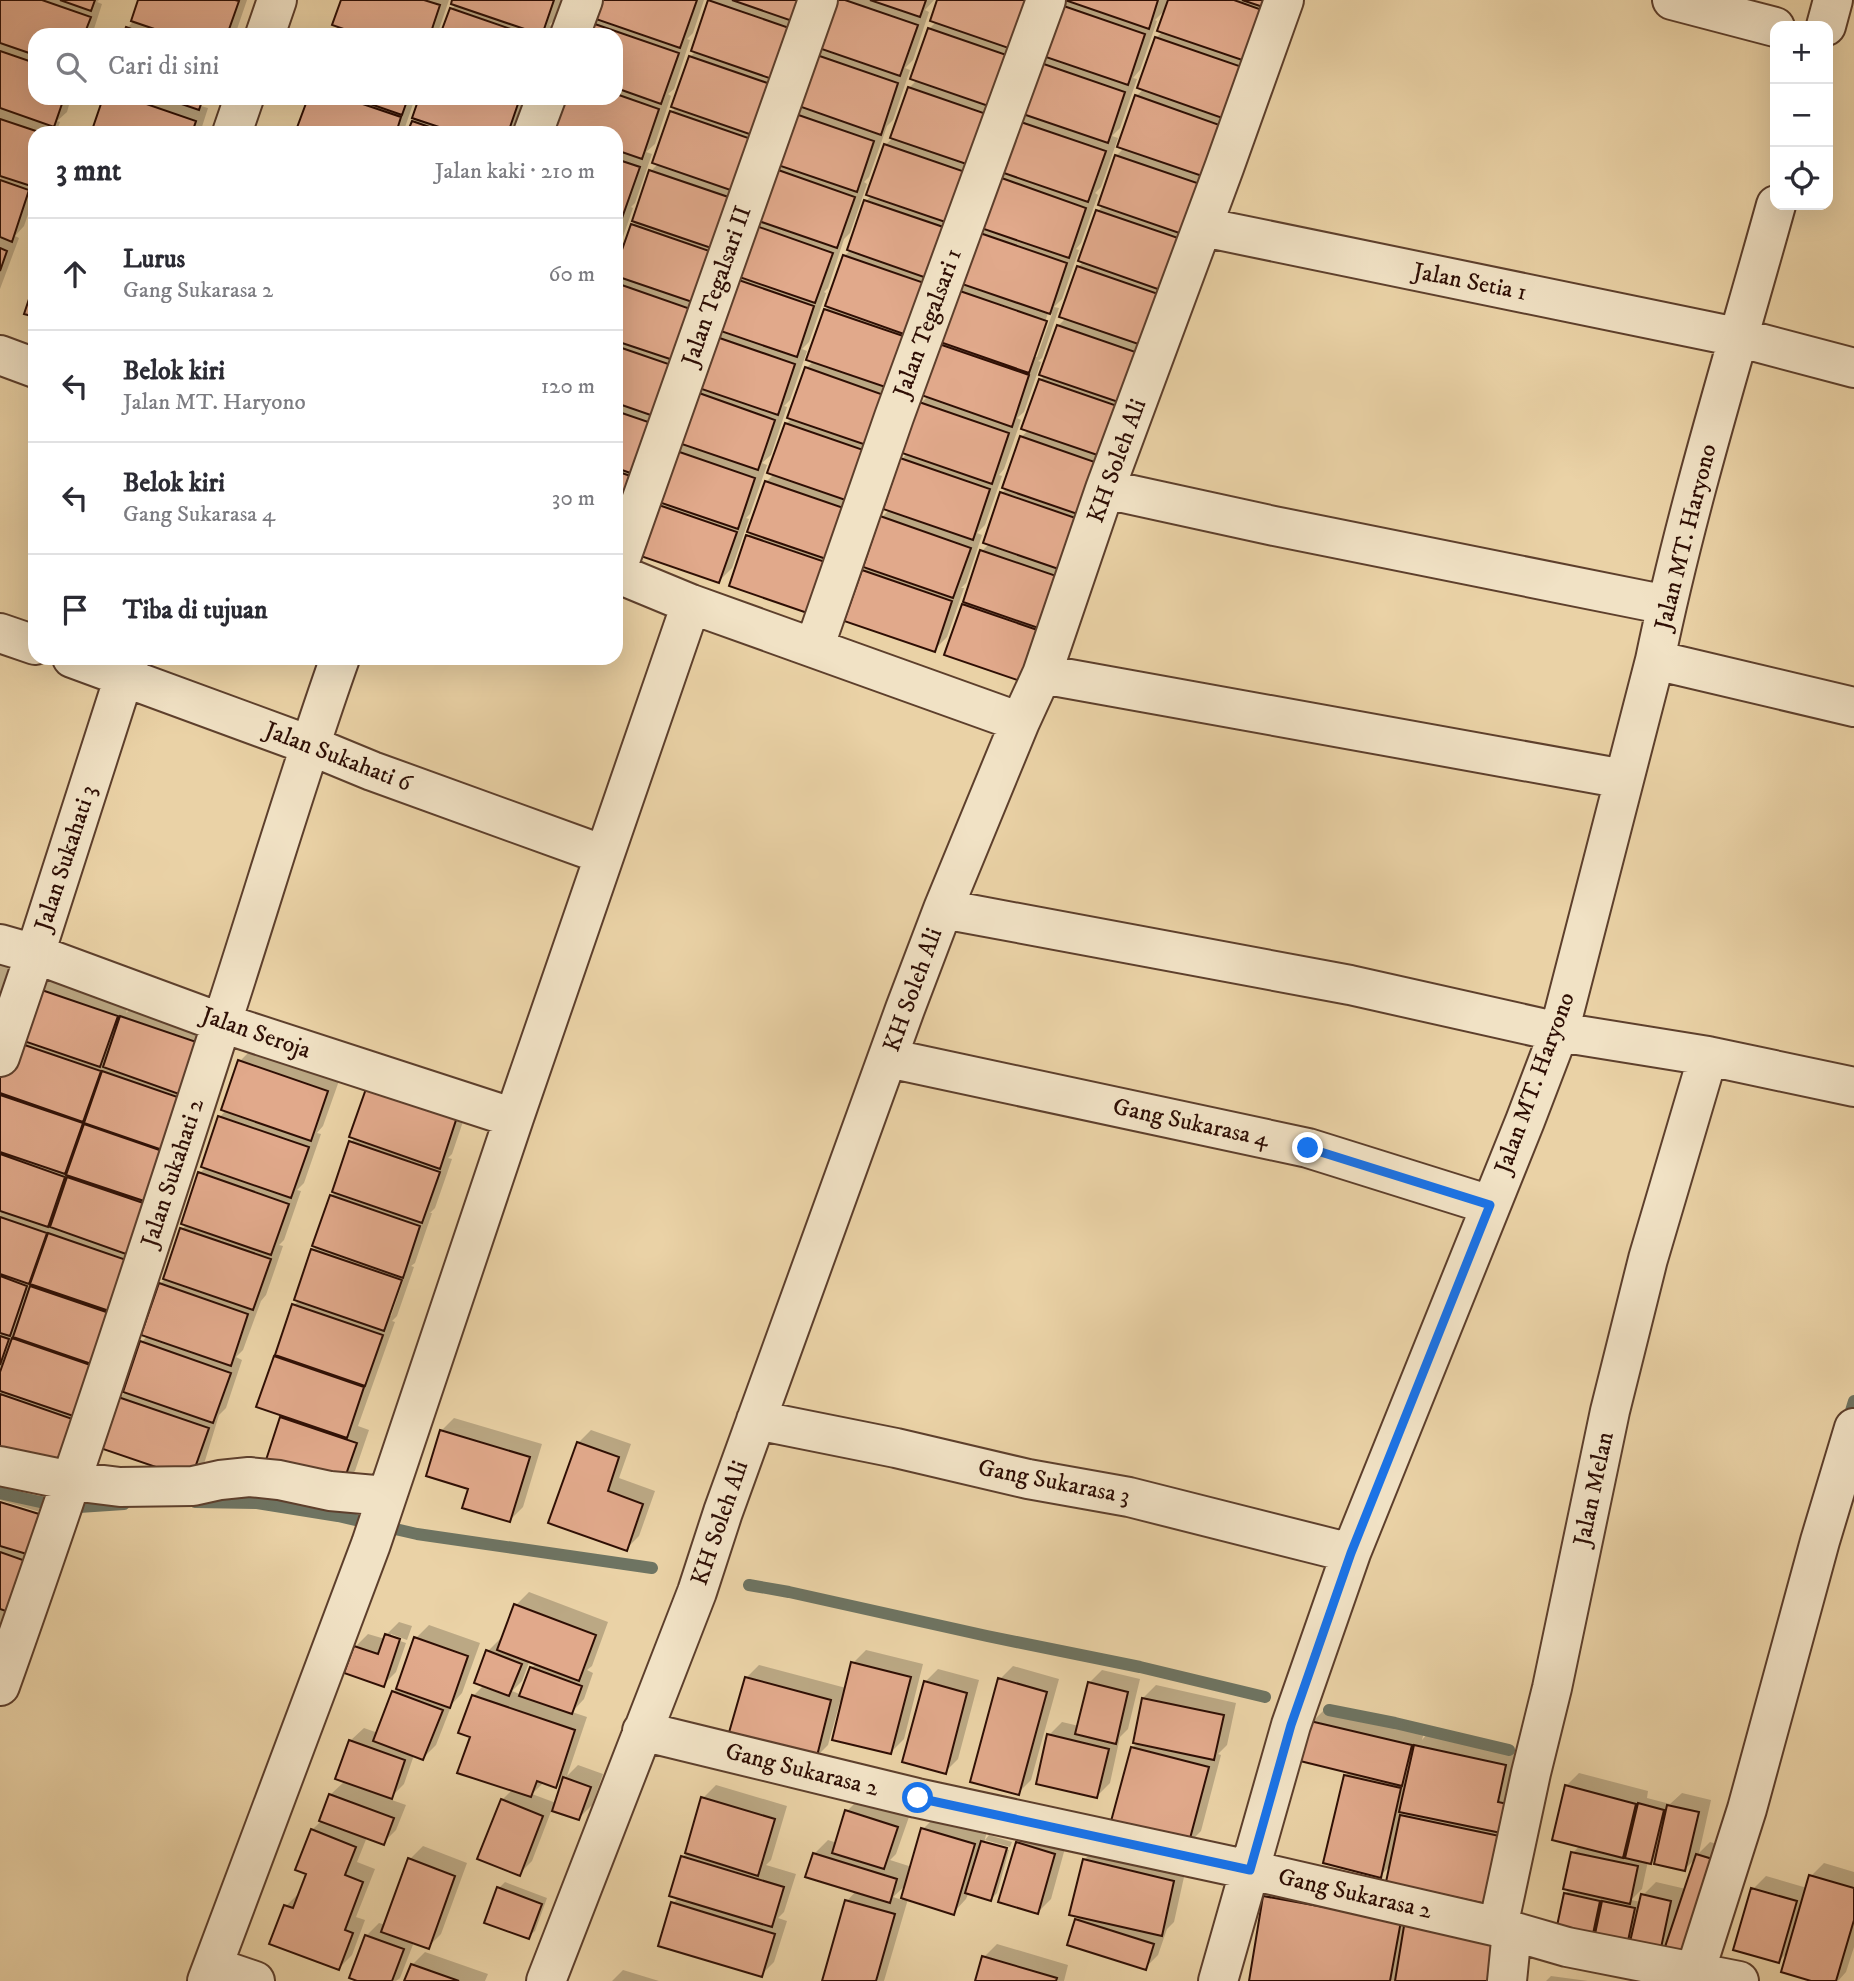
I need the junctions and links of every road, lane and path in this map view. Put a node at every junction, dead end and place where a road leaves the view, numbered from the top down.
1 (277, 0) edge
2 (583, 0) edge
3 (818, 0) edge
4 (1045, 0) edge
5 (1284, 0) edge
6 (1672, 0) edge
7 (1833, 0) edge
8 (1827, 21) edge
9 (1770, 26) edge
10 (267, 28) edge
11 (573, 28) edge
12 (242, 105) edge
13 (544, 105) edge
14 (234, 126) edge
15 (536, 126) edge
16 (1775, 210) edge
17 (1203, 227) junction
18 (1737, 337) junction
19 (0, 355) edge
20 (28, 365) edge
21 (1854, 368) edge
22 (1105, 489) junction
23 (623, 552) edge
24 (623, 575) edge
25 (691, 604) junction
26 (1667, 606) junction
27 (0, 634) edge
28 (28, 643) edge
29 (814, 648) junction
30 (1656, 660) junction
31 (337, 665) edge
32 (127, 667) edge
33 (1042, 674) junction
34 (1854, 707) edge
35 (1020, 722) junction
36 (309, 744) junction
37 (1625, 779) junction
38 (604, 855) junction
39 (943, 909) junction
40 (18, 949) edge
41 (222, 1023) junction
42 (1559, 1032) junction
43 (1707, 1056) junction
44 (0, 1058) edge
45 (888, 1058) junction
46 (1854, 1087) edge
47 (514, 1118) junction
48 (1490, 1205) junction
49 (756, 1420) junction
50 (1854, 1428) edge
51 (0, 1466) edge
52 (66, 1499) junction
53 (384, 1502) junction
54 (1351, 1553) junction
55 (0, 1686) edge
56 (642, 1731) junction
57 (1250, 1870) junction
58 (1505, 1929) junction
59 (1647, 1972) edge
60 (1695, 1972) junction
61 (210, 1974) edge
62 (256, 1981) edge
63 (546, 1981) edge
64 (1218, 1981) edge
65 (1507, 1981) edge
66 (1740, 1981) edge

1 - 10 street
2 - 11 street
3 - 23 street, Jalan Tegalsari II
4 - 29 street, Jalan Tegalsari 1
5 - 17 street, KH Soleh Ali
6 - 9 street
7 - 8 street
12 - 14 street
13 - 15 street
16 - 18 street, Jalan MT. Haryono
17 - 18 street, Jalan Setia 1
17 - 22 street, KH Soleh Ali
18 - 21 street, Jalan Setia 1
18 - 26 street, Jalan MT. Haryono
19 - 20 street
22 - 26 street
22 - 33 street, KH Soleh Ali
24 - 25 street
25 - 29 street
25 - 38 street
26 - 30 street, Jalan MT. Haryono
27 - 28 street
29 - 35 street
30 - 34 street
30 - 37 street, Jalan MT. Haryono
31 - 36 street, Jalan Sukahati 2
32 - 36 street, Jalan Sukahati 6
32 - 40 street, Jalan Sukahati 3
33 - 35 street, KH Soleh Ali
33 - 37 street
35 - 39 street, KH Soleh Ali
36 - 38 street, Jalan Sukahati 6
36 - 41 street, Jalan Sukahati 2
37 - 42 street, Jalan MT. Haryono
38 - 47 street
39 - 42 street
39 - 45 street, KH Soleh Ali
40 - 41 street, Jalan Seroja
40 - 44 street, Jalan Sukahati 3
41 - 47 street, Jalan Seroja
41 - 52 street, Jalan Sukahati 2
42 - 43 street
42 - 48 street, Jalan MT. Haryono
43 - 46 street
43 - 58 street, Jalan Melan
45 - 48 street, Gang Sukarasa 4
45 - 49 street, KH Soleh Ali
47 - 53 street
48 - 54 street, Jalan MT. Haryono
49 - 54 street, Gang Sukarasa 3
49 - 56 street, KH Soleh Ali
50 - 60 street
51 - 52 street
52 - 53 street
52 - 55 street, Jalan Sukahati 2
53 - 61 street
54 - 57 street, Jalan MT. Haryono
56 - 57 street, Gang Sukarasa 2
56 - 63 street, KH Soleh Ali
57 - 58 street, Gang Sukarasa 2
57 - 64 street, Jalan MT. Haryono
58 - 59 street, Gang Sukarasa 2
58 - 65 street, Jalan Melan
59 - 60 street, Gang Sukarasa 2
60 - 66 street, Gang Sukarasa 2
61 - 62 street

